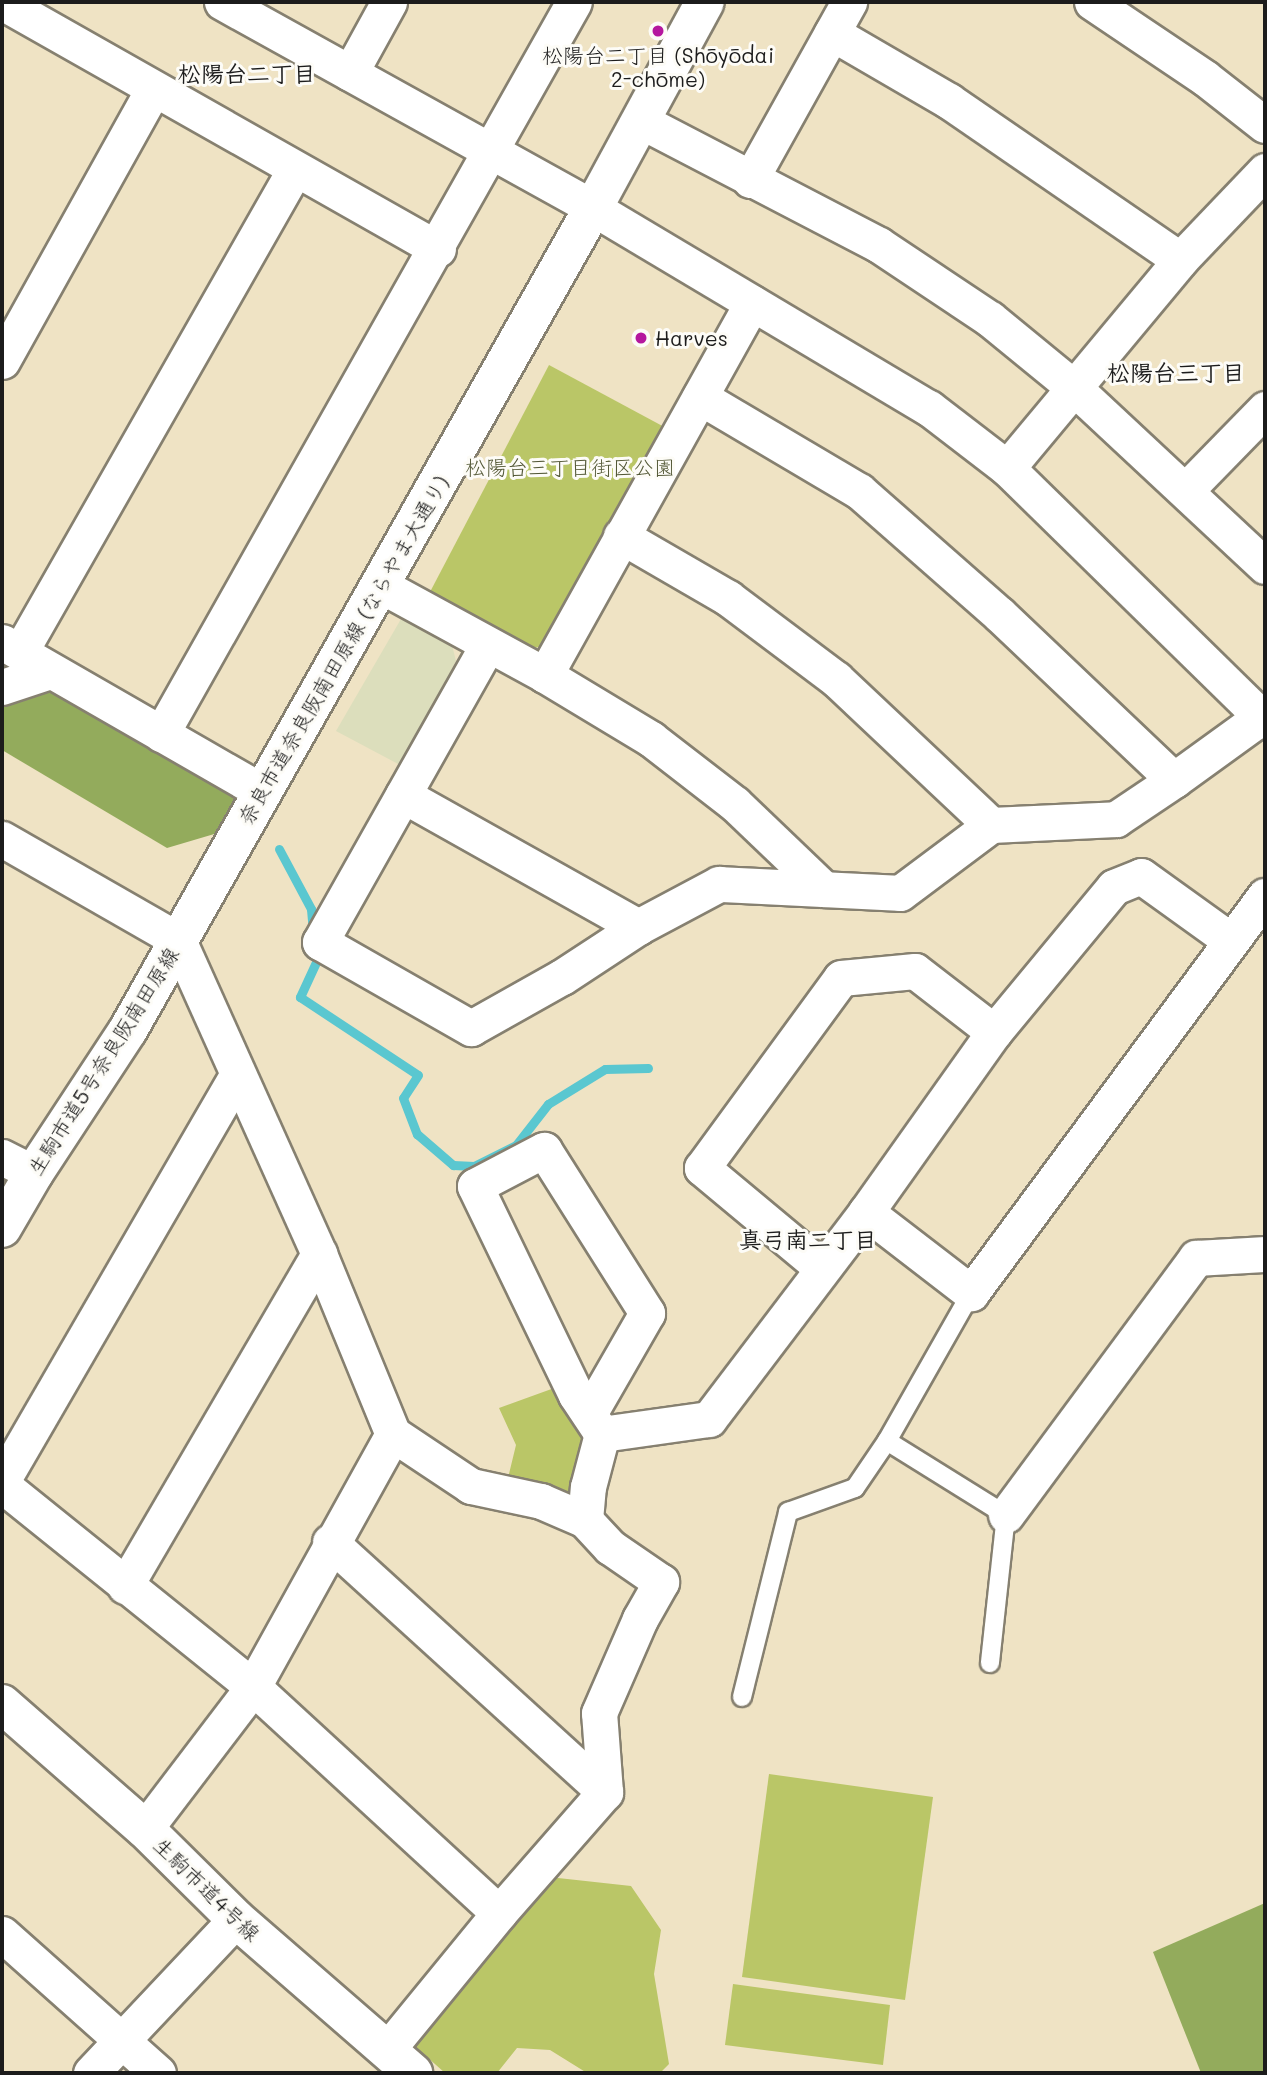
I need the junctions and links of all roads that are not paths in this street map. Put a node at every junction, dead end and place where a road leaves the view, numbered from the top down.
1 (222, 2) edge
2 (390, 2) edge
3 (574, 2) edge
4 (705, 2) edge
5 (849, 2) edge
6 (1092, 2) edge
7 (9, 11) edge
8 (832, 33) junction
9 (350, 73) junction
10 (153, 90) junction
11 (641, 121) junction
12 (1265, 125) edge
13 (491, 153) junction
14 (295, 169) junction
15 (1265, 171) edge
16 (750, 180) junction
17 (593, 208) junction
18 (438, 248) junction
19 (1180, 260) junction
20 (752, 303) junction
21 (2, 361) edge
22 (1072, 386) junction
23 (700, 397) junction
24 (1265, 409) edge
25 (1007, 468) junction
26 (1186, 490) junction
27 (621, 536) junction
28 (1265, 566) edge
29 (380, 586) junction
30 (487, 646) junction
31 (11, 647) edge
32 (50, 671) junction
33 (545, 675) junction
34 (2, 687) edge
35 (1263, 719) edge
36 (161, 734) junction
37 (1174, 780) junction
38 (263, 792) junction
39 (403, 795) junction
40 (991, 825) junction
41 (4, 846) edge
42 (824, 889) junction
43 (204, 894) joint
44 (1265, 896) edge
45 (638, 927) junction
46 (178, 940) junction
47 (1230, 940) junction
48 (994, 1032) junction
49 (236, 1076) junction
50 (18, 1165) edge
51 (866, 1212) junction
52 (2, 1228) edge
53 (319, 1254) junction
54 (1265, 1254) edge
55 (821, 1267) junction
56 (971, 1293) junction
57 (596, 1424) junction
58 (393, 1434) junction
59 (887, 1441) junction
60 (2, 1483) edge
61 (1006, 1515) junction
62 (585, 1520) junction
63 (330, 1542) junction
64 (125, 1586) junction
65 (990, 1663) dead end
66 (253, 1687) junction
67 (742, 1697) dead end
68 (2, 1704) edge
69 (605, 1792) junction
70 (145, 1829) junction
71 (499, 1913) junction
72 (236, 1919) junction
73 (2, 1934) edge
74 (122, 2041) junction
75 (400, 2062) edge
76 (91, 2073) edge
77 (158, 2073) edge

1 - 9 street
2 - 9 street
3 - 13 street
4 - 11 street, 奈良市道奈良阪南田原線 (ならやま大通り)
5 - 8 street
6 - 12 street
7 - 10 street
8 - 16 street
8 - 19 street
9 - 13 street
10 - 14 street
10 - 21 street
11 - 16 street
11 - 17 street, 奈良市道奈良阪南田原線 (ならやま大通り)
13 - 17 street
13 - 18 street
14 - 18 street
14 - 31 street
15 - 19 street
16 - 22 street
17 - 20 street
17 - 29 street, 奈良市道奈良阪南田原線 (ならやま大通り)
18 - 36 street
19 - 22 street
20 - 23 street
20 - 25 street
22 - 25 street
22 - 26 street
23 - 27 street
23 - 37 street
24 - 26 street
25 - 35 street
26 - 28 street
27 - 33 street
27 - 40 street
29 - 30 street
29 - 38 street, 奈良市道奈良阪南田原線 (ならやま大通り)
30 - 33 street
30 - 39 street
31 - 32 street
32 - 34 street
32 - 36 street
33 - 42 street
35 - 37 street
36 - 38 street
37 - 40 street
38 - 43 street, 奈良市道奈良阪南田原線 (ならやま大通り)
39 - 45 street
39 - 45 street
40 - 42 street
41 - 46 street
42 - 45 street
43 - 46 street, 生駒市道5号奈良阪南田原線
44 - 47 street
46 - 49 street
46 - 50 street, 生駒市道5号奈良阪南田原線
47 - 48 street
47 - 56 street
48 - 51 street
48 - 55 street
49 - 53 street
49 - 60 street
50 - 52 street, 生駒市道5号奈良阪南田原線
51 - 55 street
51 - 56 street
53 - 58 street
53 - 64 street
54 - 61 street
55 - 57 street
56 - 59 lane
57 - 57 street
57 - 62 street
58 - 62 street
58 - 63 street
59 - 61 lane
59 - 67 lane
60 - 64 street
61 - 65 lane
62 - 69 street
63 - 66 street
63 - 69 street
64 - 66 street
66 - 70 street
66 - 71 street
68 - 70 street, 生駒市道4号線
69 - 71 street
70 - 72 street, 生駒市道4号線
71 - 75 street
72 - 74 street
72 - 75 street, 生駒市道4号線
73 - 74 street
74 - 76 street
74 - 77 street

